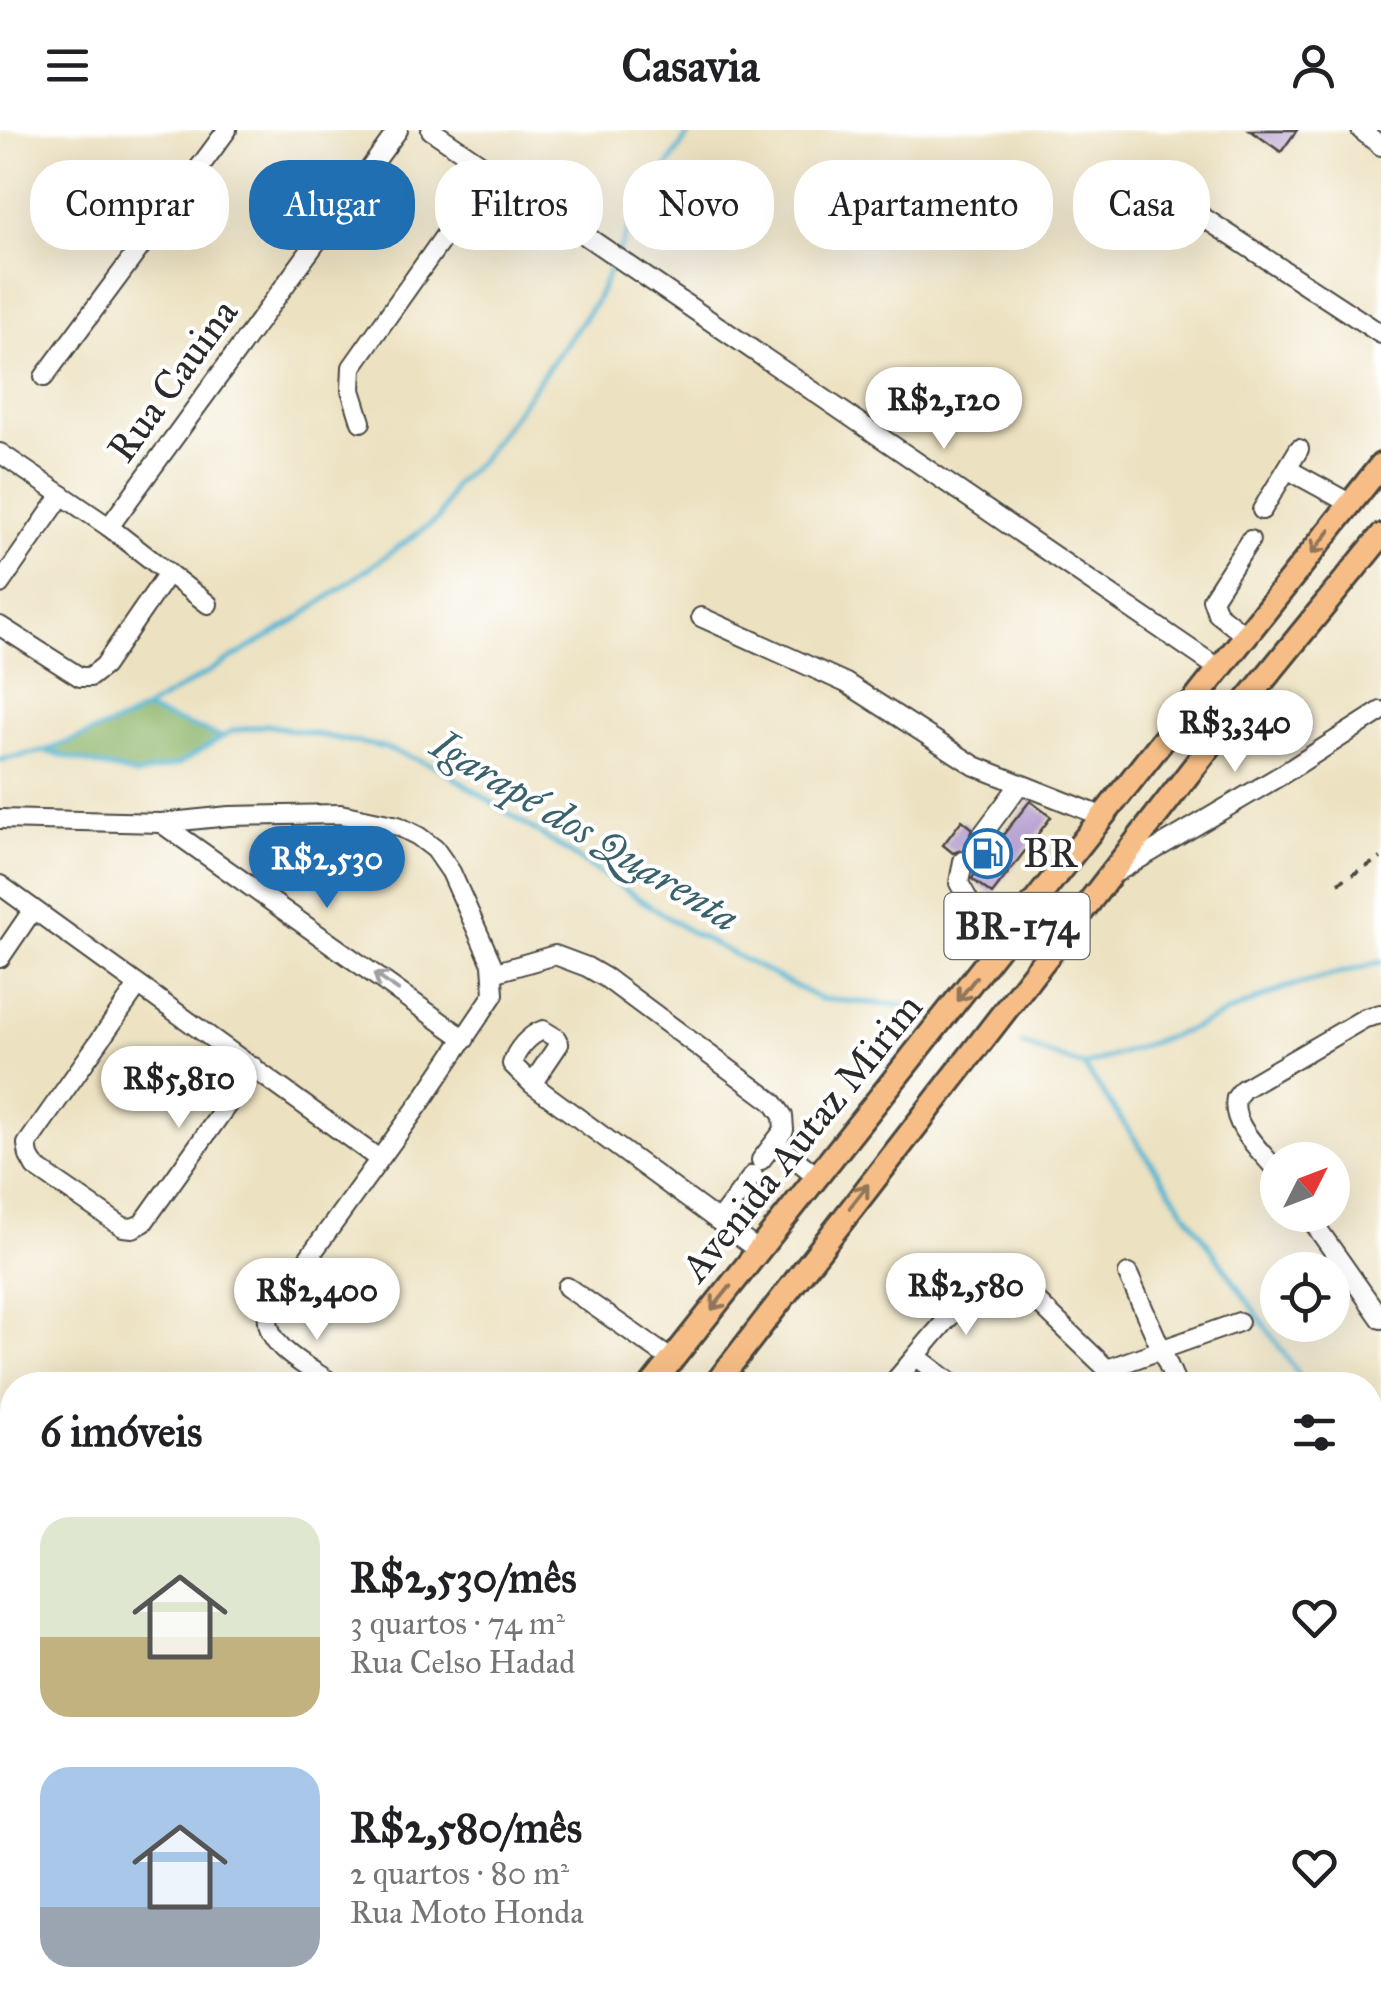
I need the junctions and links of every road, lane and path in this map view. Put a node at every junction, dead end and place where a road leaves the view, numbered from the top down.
1 (228, 130) edge
2 (398, 130) edge
3 (431, 130) edge
4 (1360, 130) edge
5 (1381, 146) edge
6 (475, 160) edge
7 (1210, 222) edge
8 (603, 246) edge
9 (435, 249) edge
10 (1381, 334) edge
11 (44, 377) dead end
12 (361, 422) dead end
13 (1299, 449) dead end
14 (0, 453) edge
15 (1381, 466) edge
16 (1287, 469) junction
17 (62, 495) junction
18 (1350, 504) junction
19 (1262, 510) dead end
20 (109, 526) junction
21 (1381, 536) edge
22 (1250, 540) dead end
23 (168, 573) junction
24 (0, 584) edge
25 (208, 604) dead end
26 (701, 616) dead end
27 (0, 626) edge
28 (1247, 637) junction
29 (1221, 670) junction
30 (1381, 711) edge
31 (1020, 784) junction
32 (1104, 817) junction
33 (0, 819) edge
34 (161, 823) junction
35 (982, 836) tunnel mouth
36 (1381, 858) edge
37 (963, 861) dead end
38 (1110, 876) junction
39 (1338, 883) dead end
40 (0, 885) edge
41 (32, 911) junction
42 (997, 951) junction
43 (0, 958) edge
44 (493, 973) junction
45 (138, 986) junction
46 (1373, 1016) edge
47 (466, 1038) junction
48 (254, 1067) junction
49 (532, 1084) dead end
50 (774, 1142) junction
51 (1260, 1149) edge
52 (379, 1159) junction
53 (818, 1177) junction
54 (819, 1212) junction
55 (719, 1220) junction
56 (1320, 1232) edge
57 (759, 1250) junction
58 (1128, 1274) dead end
59 (568, 1287) dead end
60 (1381, 1320) edge
61 (1240, 1322) dead end
62 (1160, 1348) junction
63 (917, 1357) junction
64 (672, 1360) junction
65 (317, 1372) edge
66 (662, 1372) edge
67 (723, 1372) edge
68 (903, 1372) edge
69 (937, 1372) edge
70 (1172, 1372) edge

1 - 11 street
2 - 20 street, Rua Cauina
3 - 6 street
4 - 5 street
7 - 10 street
8 - 29 street
9 - 12 street
13 - 16 street
14 - 17 street
15 - 18 main road, Avenida Autaz Mirim / BR-174
16 - 18 street
16 - 19 street
17 - 20 street
17 - 24 street
18 -> 28 main road, Avenida Autaz Mirim / BR-174
20 - 23 street
21 - 38 main road, Avenida Autaz Mirim / BR-174
22 - 28 street
23 - 25 street
23 - 27 street
26 - 31 street
28 - 29 main road, Avenida Autaz Mirim / BR-174
29 - 32 main road, Avenida Autaz Mirim / BR-174
30 - 38 street
31 - 32 street
31 - 35 street
32 - 42 main road, Avenida Autaz Mirim / BR-174
33 - 34 street
34 - 44 street
47 -> 34 street
36 - 39 path
37 - 42 street
54 -> 38 main road, Avenida Autaz Mirim / BR-174
40 - 41 street
41 - 43 street
41 - 45 street
42 -> 53 main road, Avenida Autaz Mirim / BR-174
44 - 47 street
44 - 50 street
45 - 48 street
45 - 48 street
46 - 51 street
47 - 52 street
48 - 52 street
49 - 55 street
50 - 53 street
50 - 55 street
52 - 65 street
53 - 54 main road, Avenida Autaz Mirim / BR-174
54 - 57 main road, Avenida Autaz Mirim / BR-174
54 - 67 main road, Avenida Autaz Mirim / BR-174
55 - 57 street
56 - 60 street
57 -> 64 main road, Avenida Autaz Mirim / BR-174
58 - 62 street
59 - 64 street
61 - 62 street
62 - 63 street
62 - 70 street
63 - 68 street
63 - 69 street
64 - 66 main road, Avenida Autaz Mirim / BR-174

